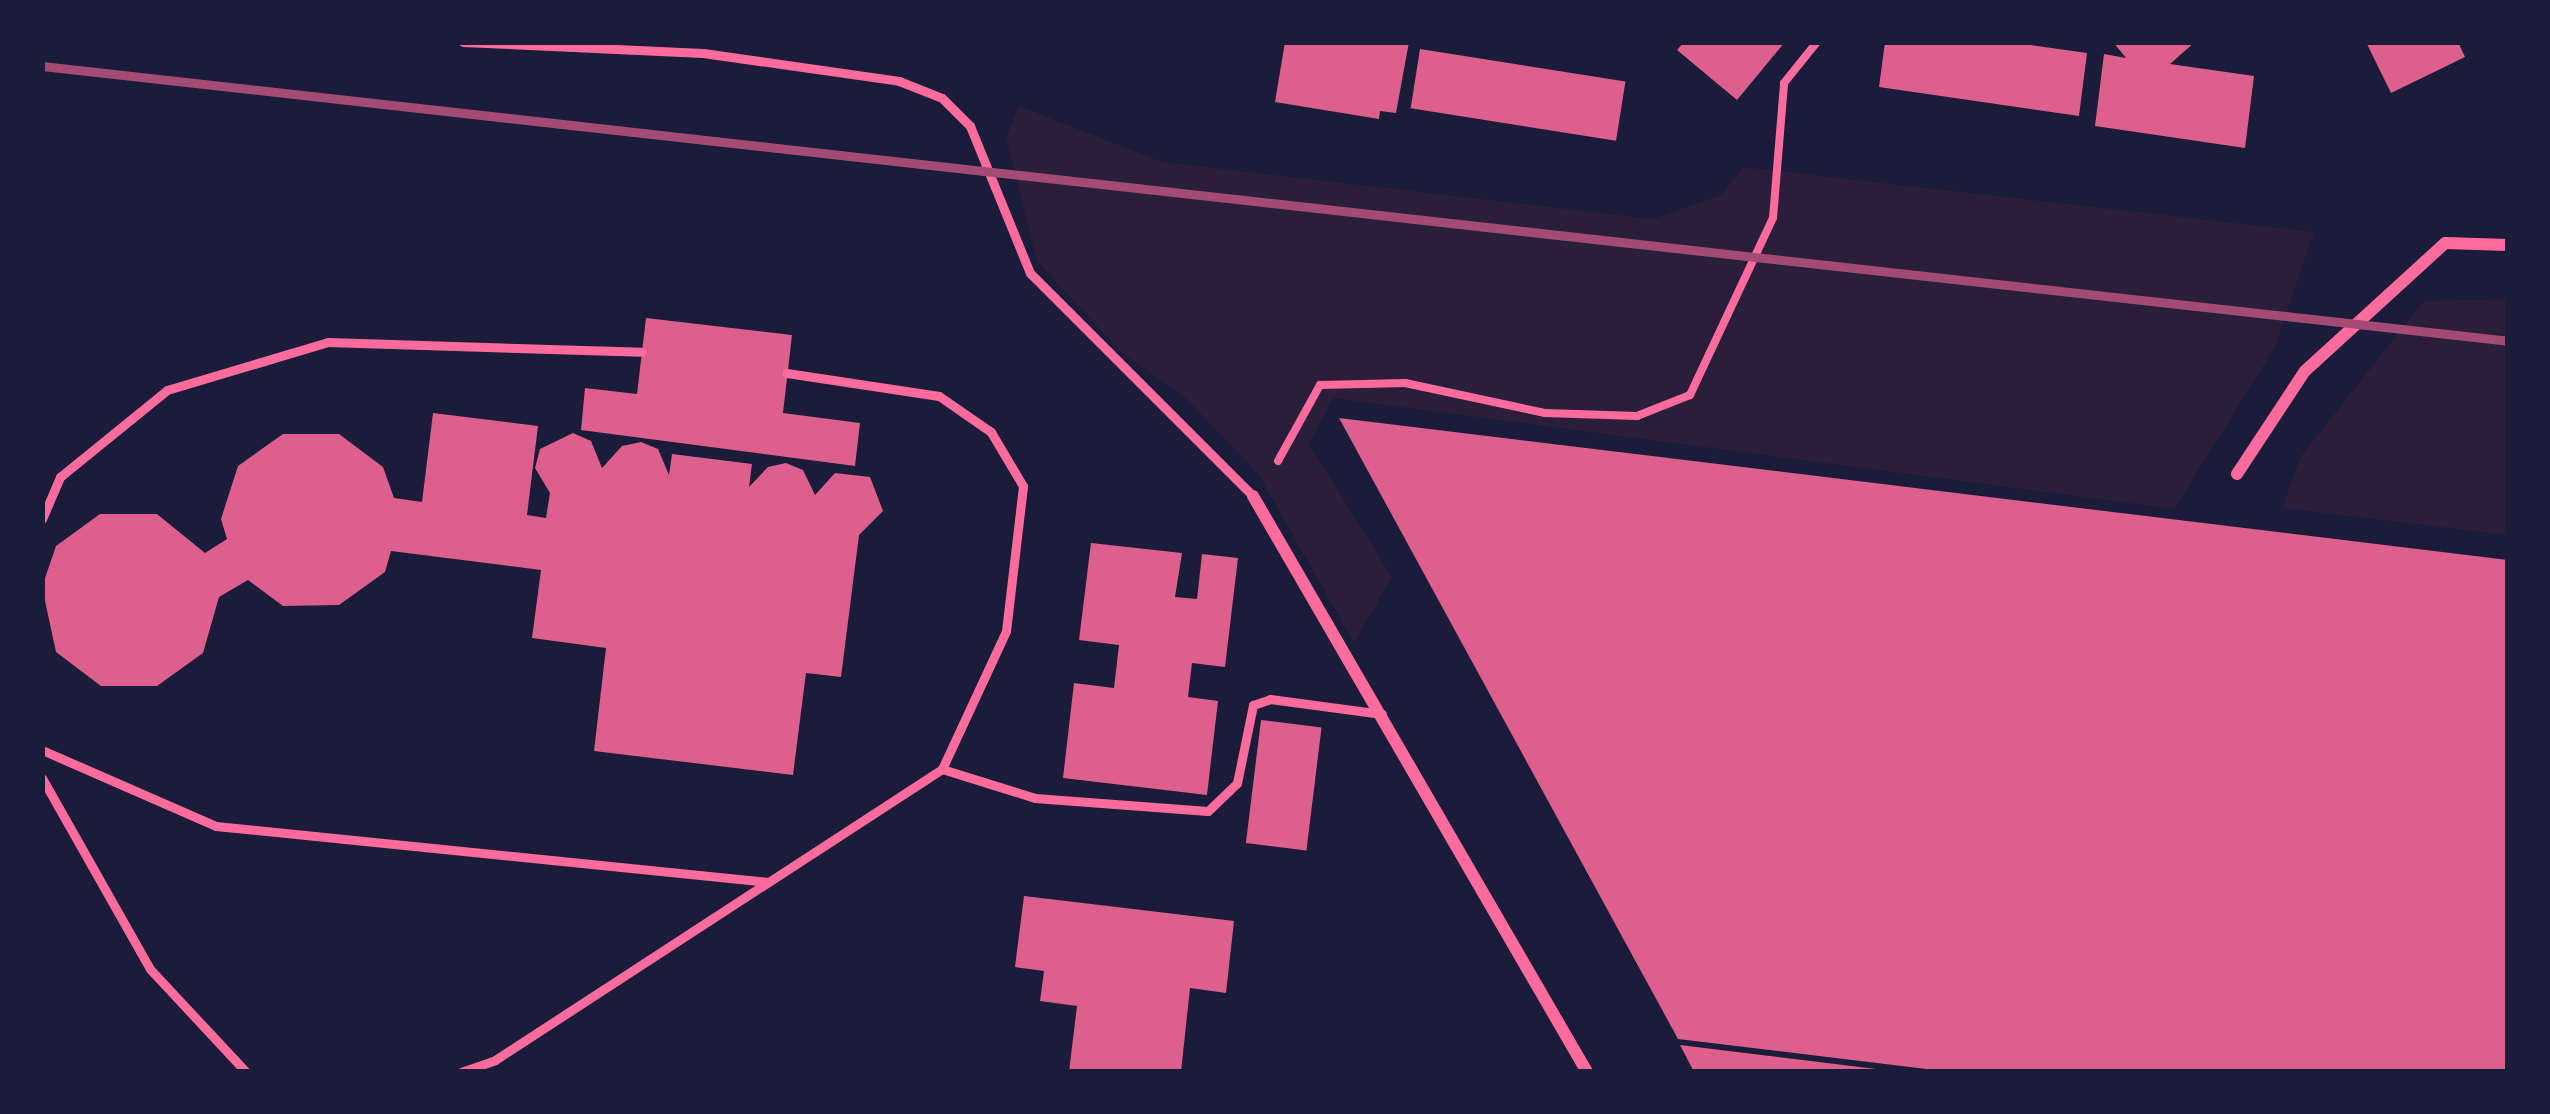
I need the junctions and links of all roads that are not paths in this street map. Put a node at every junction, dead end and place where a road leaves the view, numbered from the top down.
1 (463, 42) edge
2 (2508, 245) edge
3 (642, 352) dead end
4 (787, 373) dead end
5 (2236, 474) dead end
6 (1253, 496) joint
7 (42, 520) edge
8 (1382, 714) junction
9 (42, 750) edge
10 (942, 770) junction
11 (42, 778) edge
12 (769, 882) junction
13 (246, 1072) edge
14 (461, 1072) edge
15 (1587, 1072) edge

1 - 6 lane
2 - 5 street
3 - 7 lane
4 - 10 lane
6 - 8 street
8 - 10 lane
8 - 15 street
9 - 12 lane
10 - 12 lane
11 - 13 lane
12 - 14 lane

